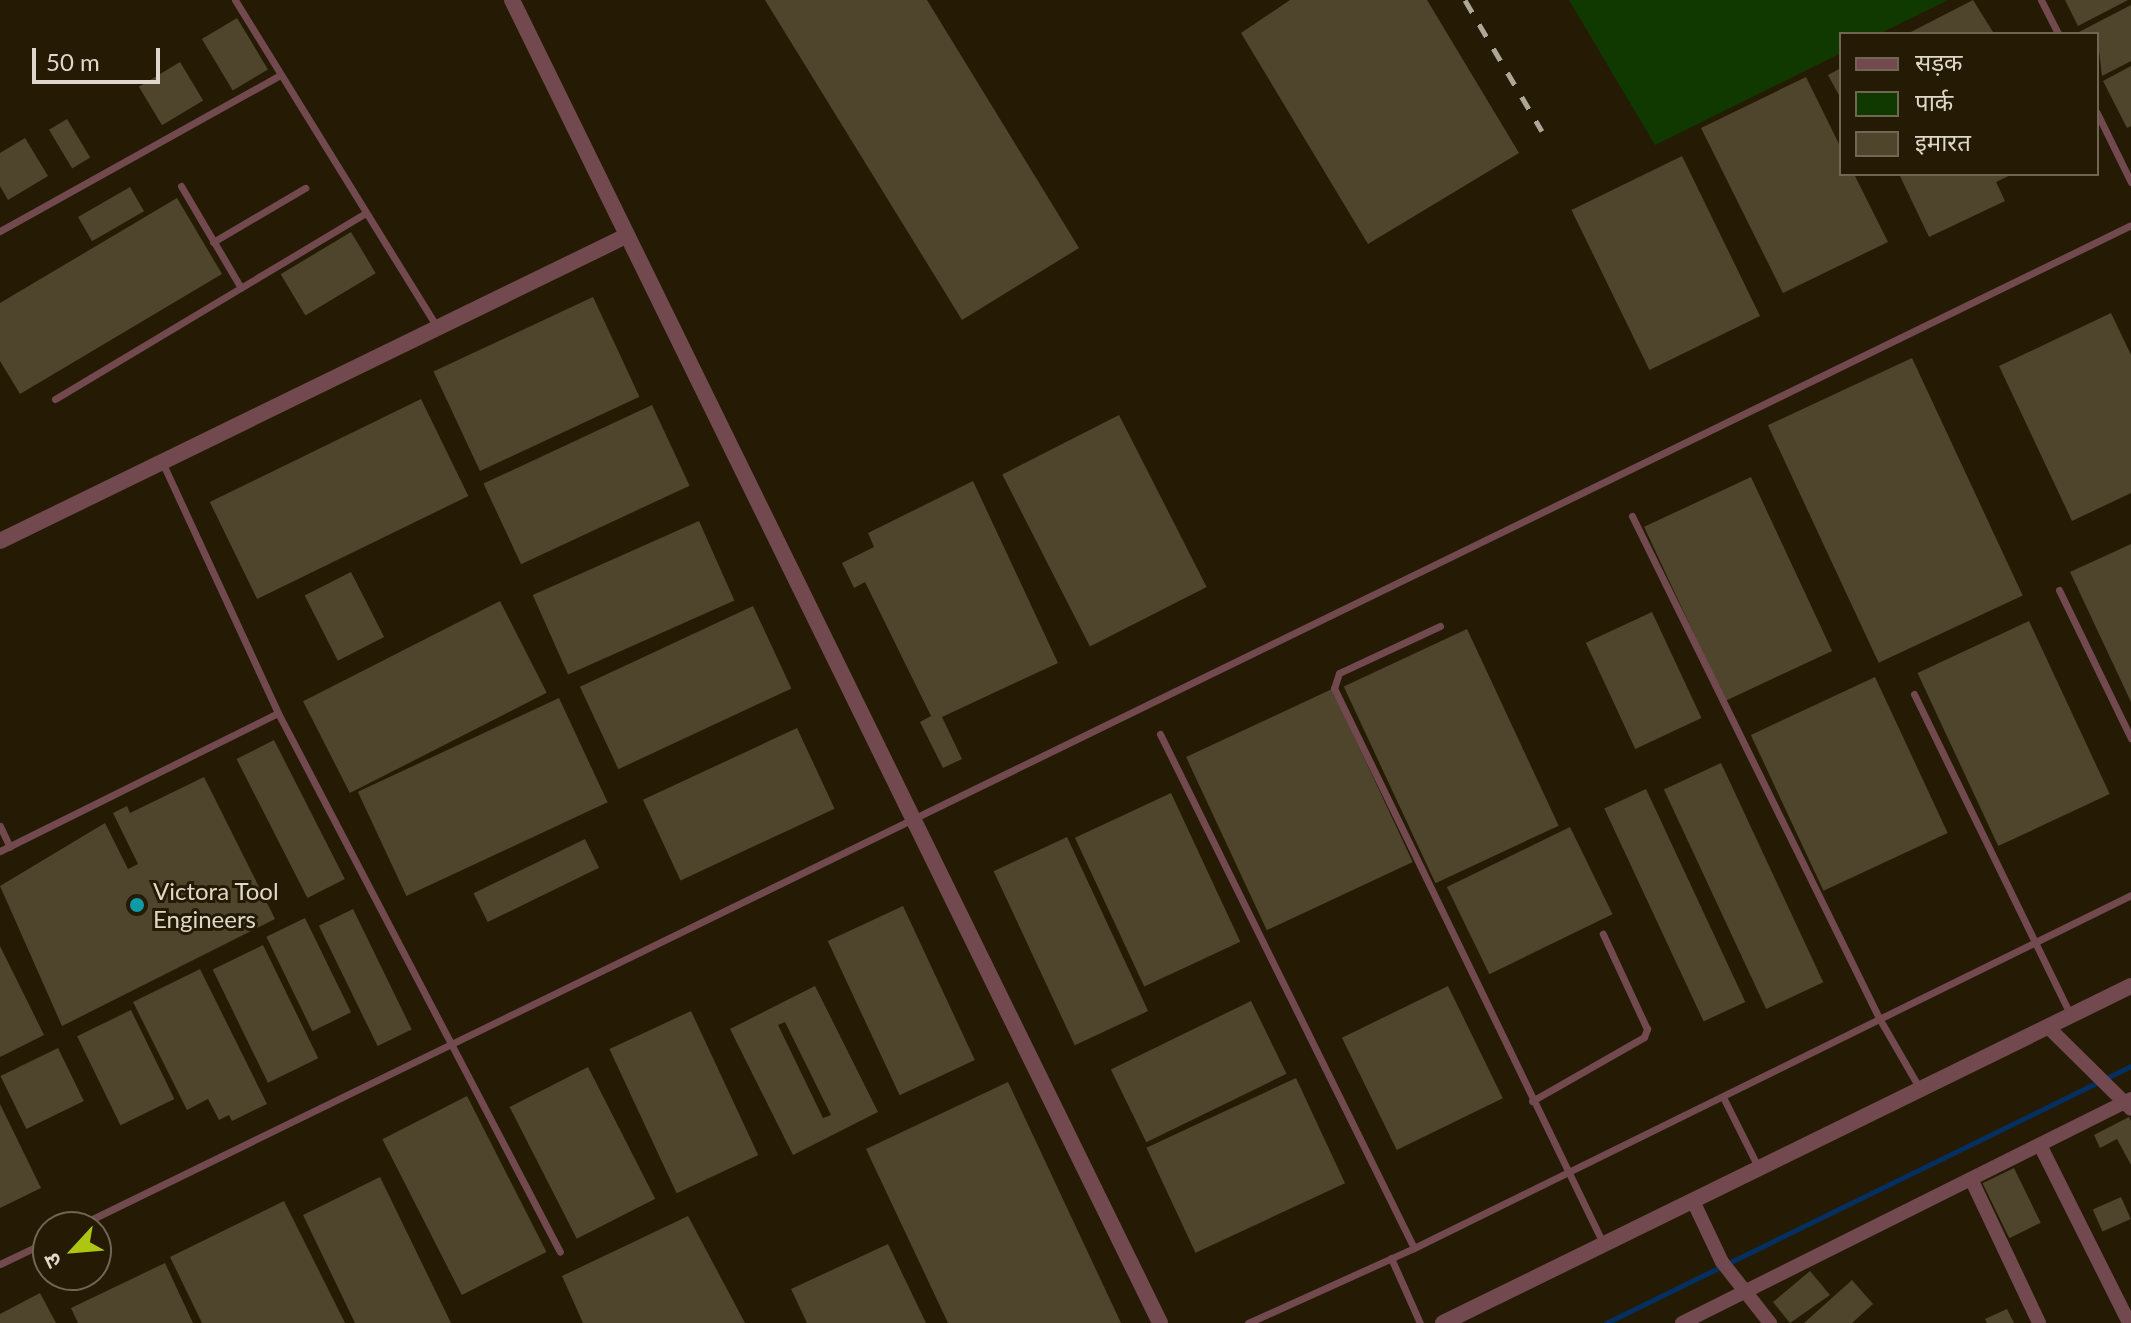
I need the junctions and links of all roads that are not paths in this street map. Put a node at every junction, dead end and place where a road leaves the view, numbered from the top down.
1 (235, 0) edge
2 (512, 0) edge
3 (2041, 0) edge
4 (2057, 32) edge
5 (280, 75) junction
6 (2099, 117) edge
7 (2131, 182) edge
8 (181, 186) dead end
9 (305, 188) dead end
10 (366, 213) junction
11 (2131, 225) edge
12 (0, 231) edge
13 (626, 236) junction
14 (213, 242) junction
15 (241, 288) junction
16 (437, 327) junction
17 (55, 399) dead end
18 (162, 462) junction
19 (1632, 516) dead end
20 (0, 541) edge
21 (2059, 590) dead end
22 (1440, 626) dead end
23 (1914, 694) dead end
24 (278, 713) junction
25 (1160, 734) dead end
26 (2131, 738) edge
27 (914, 816) junction
28 (0, 826) edge
29 (10, 847) junction
30 (0, 851) edge
31 (2131, 895) edge
32 (1603, 934) dead end
33 (2035, 943) junction
34 (2131, 986) edge
35 (2071, 1017) junction
36 (1879, 1018) junction
37 (2049, 1028) junction
38 (448, 1044) junction
39 (1920, 1090) junction
40 (1723, 1097) junction
41 (1532, 1101) junction
42 (2130, 1103) edge
43 (2040, 1145) junction
44 (1759, 1169) junction
45 (1567, 1173) junction
46 (1972, 1181) junction
47 (1694, 1203) junction
48 (109, 1211) edge
49 (1604, 1244) junction
50 (1414, 1248) junction
51 (32, 1249) edge
52 (560, 1252) dead end
53 (1391, 1258) junction
54 (0, 1264) edge
55 (1743, 1294) junction
56 (1160, 1323) edge
57 (1248, 1323) edge
58 (1420, 1323) edge
59 (1443, 1323) edge
60 (1682, 1323) edge
61 (1770, 1323) edge
62 (2039, 1323) edge
63 (2129, 1323) edge

1 - 5 lane
2 - 13 street
3 - 4 lane
5 - 10 lane
5 - 12 lane
6 - 7 lane
8 - 14 lane
9 - 14 lane
10 - 15 lane
10 - 16 lane
11 - 27 lane
13 - 16 street
13 - 27 street
14 - 15 lane
15 - 17 lane
16 - 18 street
18 - 20 street
18 - 24 lane
19 - 36 lane
21 - 26 lane
22 - 41 lane
23 - 33 lane
24 - 29 lane
24 - 38 lane
25 - 50 lane
27 - 38 lane
27 - 56 street
28 - 29 lane
29 - 30 lane
31 - 33 lane
32 - 41 lane
33 - 35 lane
33 - 36 lane
34 - 35 street
35 - 37 street
36 - 39 lane
36 - 40 lane
37 - 39 street
37 - 42 street
38 - 48 lane
38 - 52 lane
39 - 44 street
40 - 44 lane
40 - 45 lane
41 - 45 lane
42 - 43 street
43 - 46 street
43 - 63 street
44 - 47 street
45 - 49 lane
45 - 50 lane
46 - 55 street
46 - 62 street
47 - 49 street
47 - 55 street
49 - 59 street
50 - 53 lane
51 - 54 lane
53 - 57 lane
53 - 58 lane
55 - 60 street
55 - 61 street

